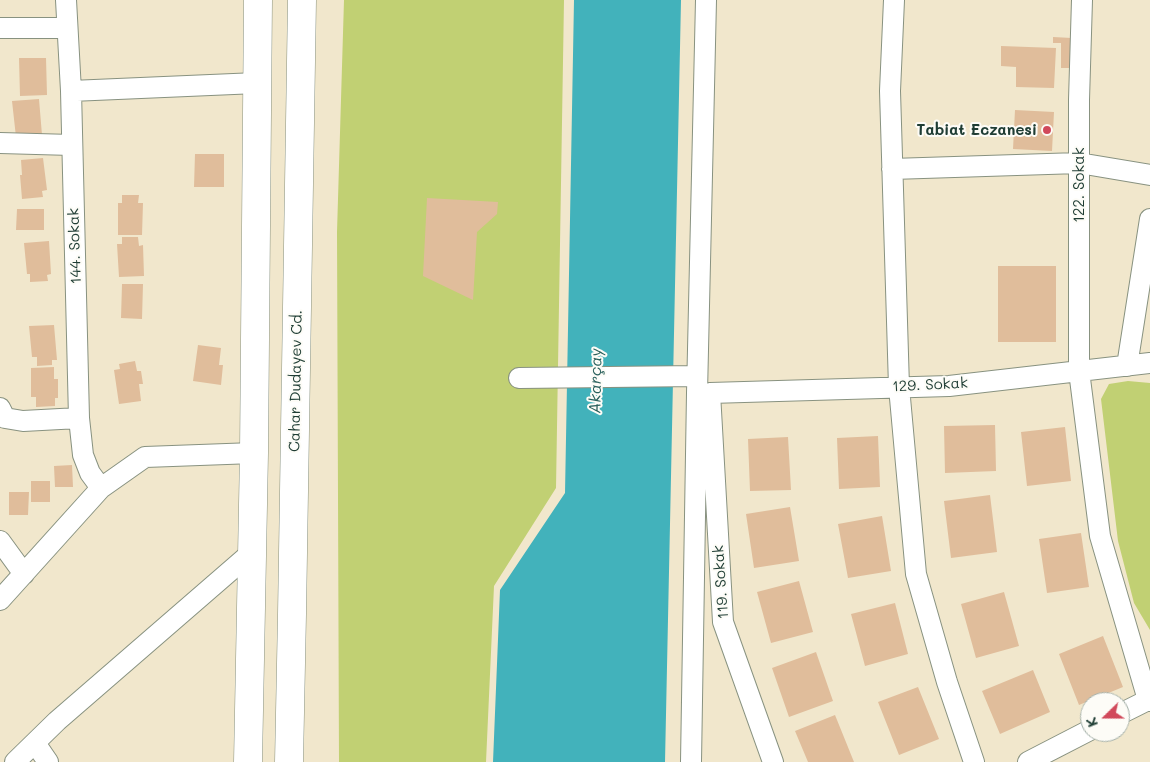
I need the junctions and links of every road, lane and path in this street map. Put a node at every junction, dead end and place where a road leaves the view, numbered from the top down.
1 (66, 0) edge
2 (258, 0) edge
3 (302, 0) edge
4 (706, 0) edge
5 (894, 0) edge
6 (1082, 0) edge
7 (0, 28) edge
8 (68, 28) junction
9 (257, 83) junction
10 (71, 91) junction
11 (0, 143) edge
12 (72, 145) junction
13 (1079, 163) junction
14 (892, 170) junction
15 (1150, 175) edge
16 (1150, 219) edge
17 (1150, 363) edge
18 (1127, 366) junction
19 (1079, 371) junction
20 (698, 376) junction
21 (519, 378) dead end
22 (899, 387) junction
23 (710, 393) joint
24 (0, 408) edge
25 (79, 418) junction
26 (254, 453) junction
27 (101, 488) junction
28 (0, 541) edge
29 (252, 552) junction
30 (24, 574) junction
31 (2, 592) edge
32 (1149, 700) edge
33 (1130, 709) edge
34 (1080, 735) edge
35 (35, 743) junction
36 (15, 762) edge
37 (48, 762) edge
38 (248, 762) edge
39 (289, 762) edge
40 (691, 762) edge
41 (773, 762) edge
42 (974, 762) edge
43 (1028, 762) edge

1 - 8 street, 144. Sokak
2 - 9 main road
3 - 39 main road, Cahar Dudayev Cd.
4 - 20 street
5 - 14 street
6 - 13 street, 122. Sokak
7 - 8 street
8 - 10 street, 144. Sokak
9 - 10 street
9 - 26 main road
10 - 12 street, 144. Sokak
11 - 12 street
12 - 25 street, 144. Sokak
13 - 14 street
13 - 15 street
13 - 19 street, 122. Sokak
14 - 22 street
16 - 18 street
17 - 18 street, 129. Sokak
18 - 19 street, 129. Sokak
19 - 22 street, 129. Sokak
19 - 32 street, 122. Sokak
20 - 21 street
20 - 40 street
22 - 23 street, 129. Sokak
22 - 42 street
23 - 41 street, 119. Sokak
24 - 25 street
25 - 27 street, 144. Sokak
26 - 27 street
26 - 29 main road
27 - 30 street
28 - 30 street
29 - 35 street
29 - 38 main road
30 - 31 street
32 - 33 street
34 - 43 street
35 - 36 street
35 - 37 street

